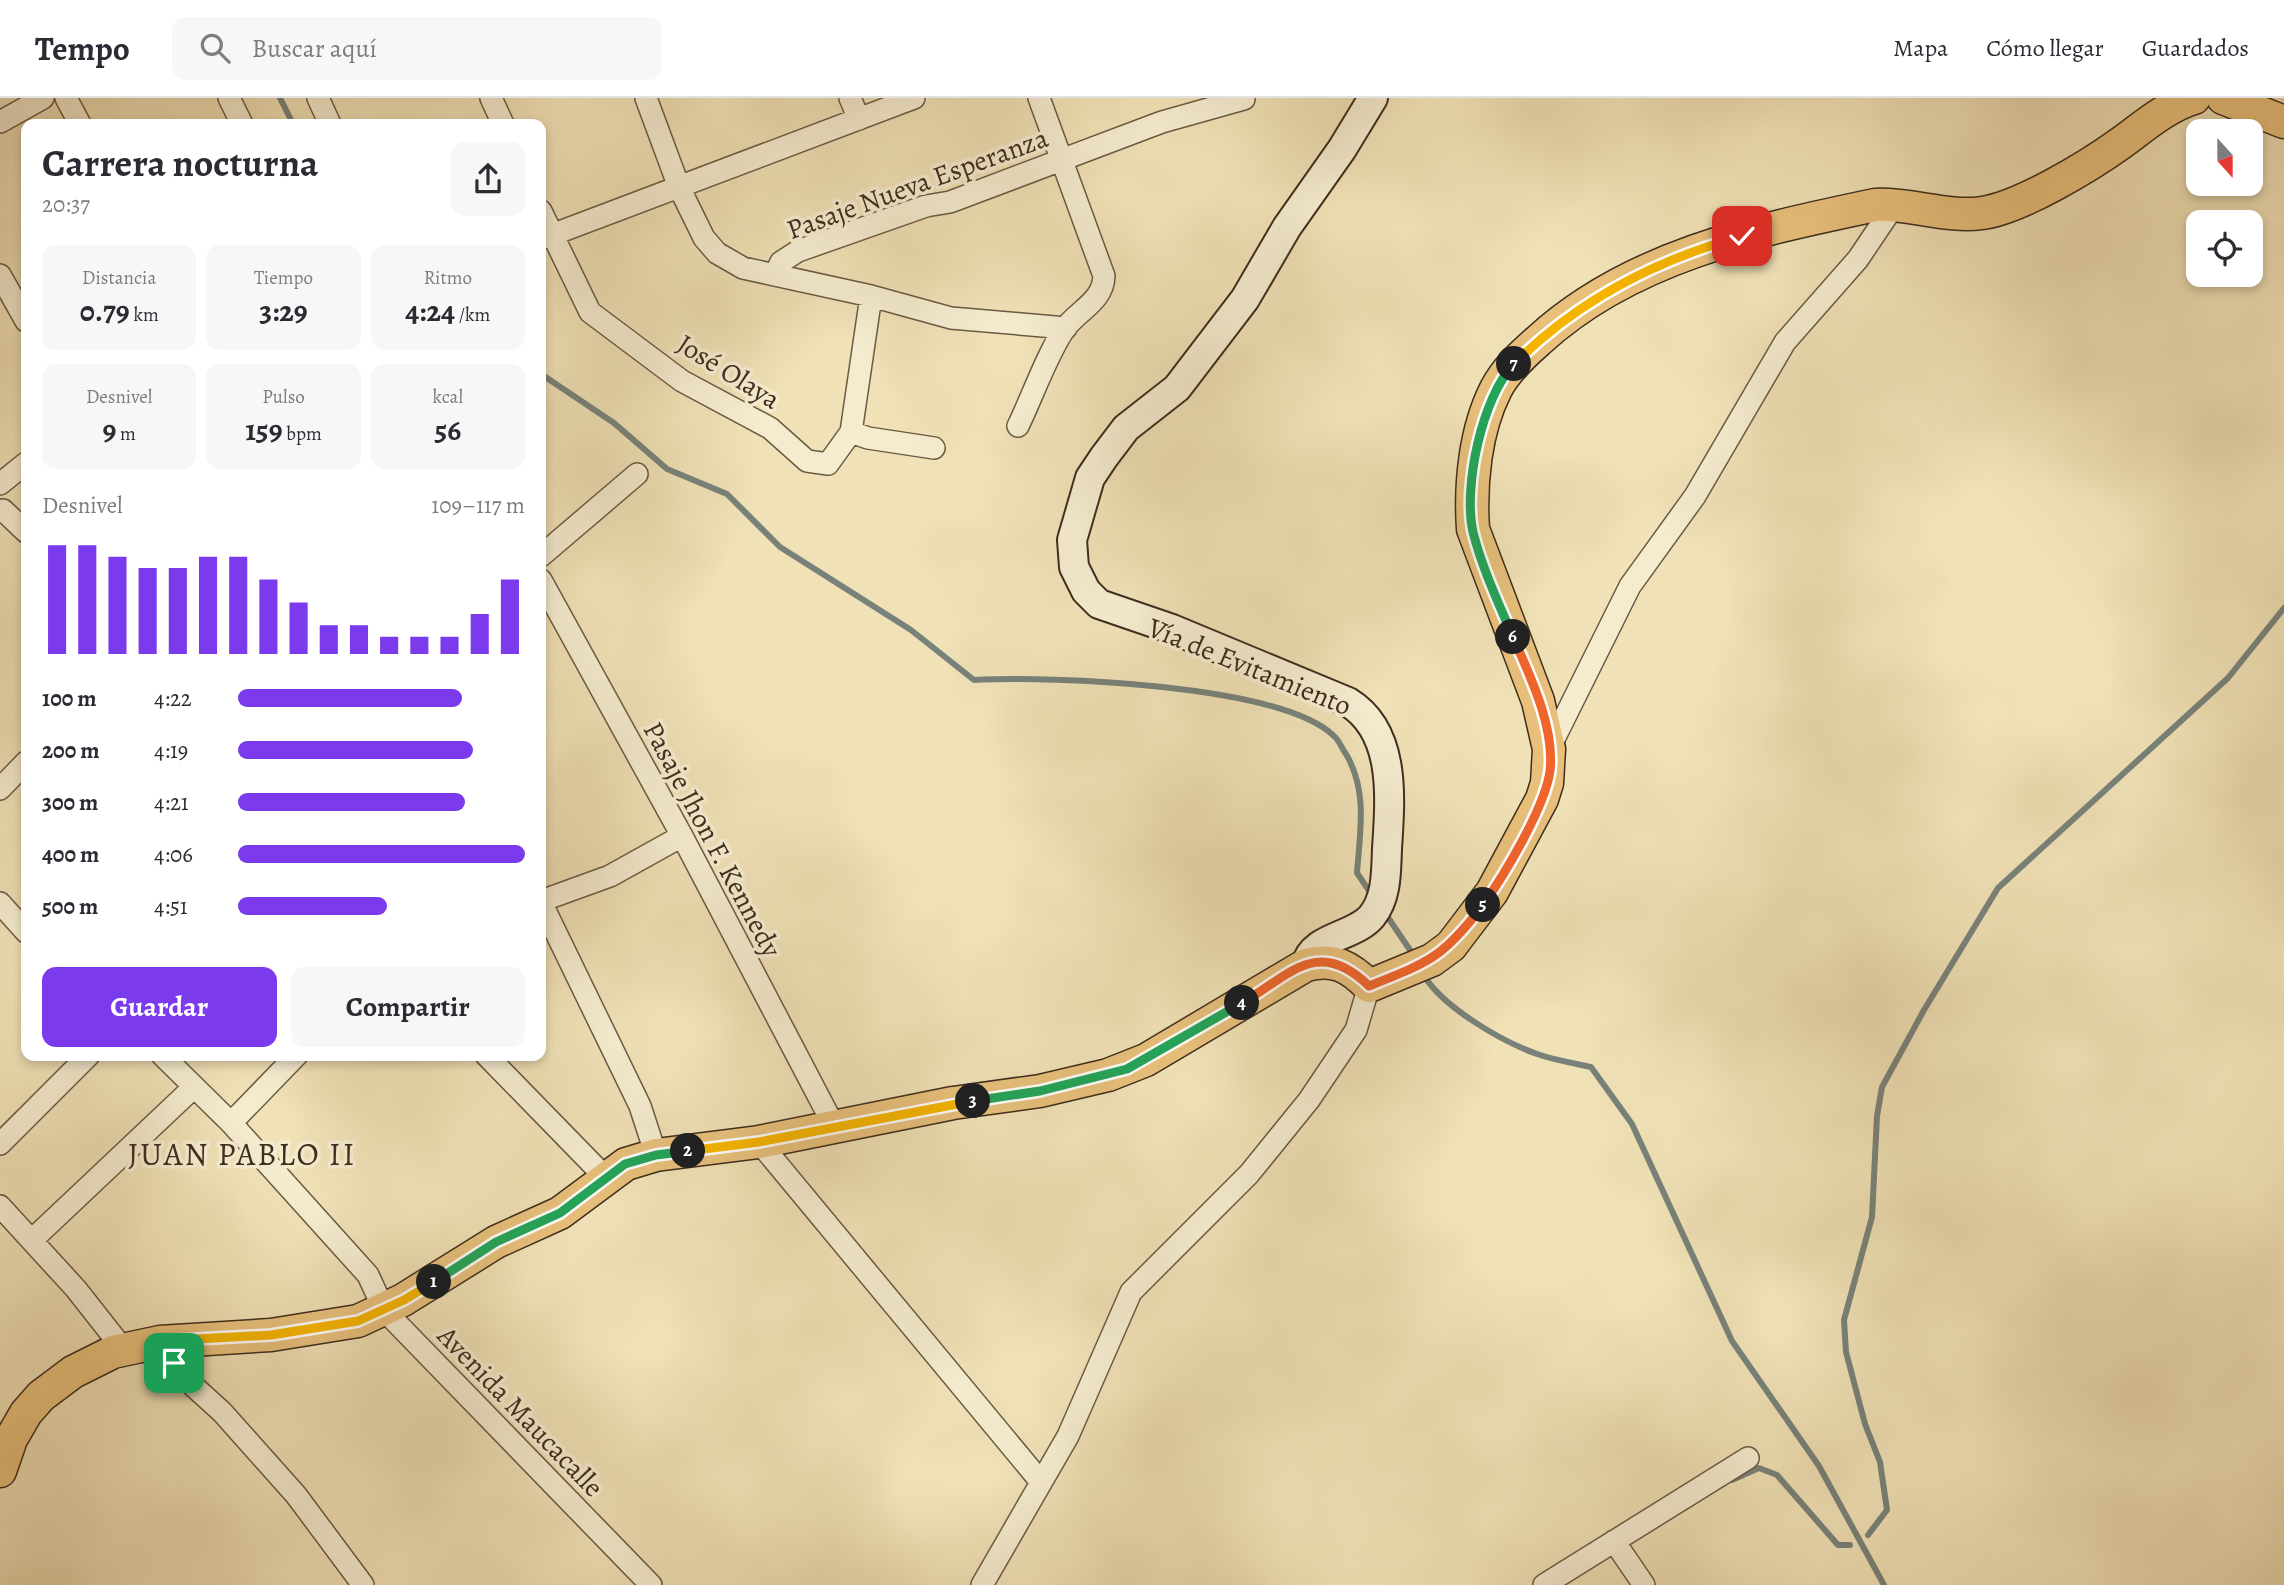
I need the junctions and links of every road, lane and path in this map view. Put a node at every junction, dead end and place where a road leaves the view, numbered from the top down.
1 (43, 98) edge
2 (66, 98) edge
3 (229, 98) edge
4 (318, 98) edge
5 (491, 98) edge
6 (646, 98) edge
7 (850, 98) edge
8 (914, 98) edge
9 (1039, 98) edge
10 (1373, 98) edge
11 (2194, 98) edge
12 (2223, 98) edge
13 (1244, 99) edge
14 (859, 118) junction
15 (77, 119) edge
16 (240, 119) edge
17 (328, 119) edge
18 (501, 119) edge
19 (0, 122) edge
20 (2284, 122) edge
21 (1060, 161) junction
22 (679, 187) junction
23 (1895, 204) junction
24 (546, 237) edge
25 (775, 274) junction
26 (0, 275) edge
27 (871, 296) junction
28 (21, 312) edge
29 (1066, 328) junction
30 (1018, 426) dead end
31 (850, 432) junction
32 (934, 447) dead end
33 (21, 467) edge
34 (637, 474) dead end
35 (0, 484) edge
36 (4, 510) dead end
37 (21, 527) edge
38 (546, 552) edge
39 (546, 589) edge
40 (1549, 749) junction
41 (21, 767) edge
42 (0, 789) edge
43 (682, 836) junction
44 (546, 900) edge
45 (0, 904) edge
46 (546, 912) edge
47 (21, 927) edge
48 (1306, 965) junction
49 (1369, 986) junction
50 (83, 1061) edge
51 (168, 1061) edge
52 (291, 1061) edge
53 (492, 1061) edge
54 (194, 1087) junction
55 (231, 1123) junction
56 (834, 1126) junction
57 (759, 1142) junction
58 (0, 1144) edge
59 (656, 1155) junction
60 (606, 1178) junction
61 (0, 1206) edge
62 (32, 1240) junction
63 (384, 1310) junction
64 (178, 1340) junction
65 (124, 1350) junction
66 (1748, 1458) dead end
67 (0, 1471) edge
68 (1041, 1482) junction
69 (1614, 1541) junction
70 (363, 1585) edge
71 (651, 1585) edge
72 (982, 1585) edge
73 (1544, 1585) edge
74 (1644, 1585) edge

1 - 19 street
2 - 15 street
3 - 16 street
4 - 17 street
5 - 18 street
6 - 22 street
7 - 14 street
8 - 14 street
9 - 21 street
10 - 48 main road, Vía de Evitamiento
11 - 23 main road
12 - 20 main road
13 - 21 street, Pasaje Nueva Esperanza
14 - 22 street
21 - 25 street, Pasaje Nueva Esperanza
21 - 29 street
22 - 24 street
22 - 25 street
23 - 40 street
23 - 40 main road
24 - 31 street, José Olaya
25 - 27 street
26 - 28 street
27 - 29 street
27 - 31 street
29 - 30 street
31 - 32 street
33 - 35 street
34 - 38 street
36 - 37 street
39 - 43 street, Pasaje Jhon F. Kennedy
40 - 49 main road
41 - 42 street
43 - 44 street
43 - 56 street, Pasaje Jhon F. Kennedy
45 - 47 street
46 - 59 street
48 - 49 main road
48 - 56 main road, Vía de Evitamiento
49 - 68 street
50 - 58 street
51 - 54 street, Avenida Maucacalle
52 - 55 street
53 - 60 street
54 - 55 street, Avenida Maucacalle
54 - 62 street
55 - 63 street, Avenida Maucacalle
56 - 57 main road, Vía de Evitamiento
57 - 59 main road, Vía de Evitamiento
57 - 68 street
59 - 60 main road, Vía de Evitamiento
60 - 63 main road, Vía de Evitamiento
61 - 62 street
62 - 65 street
63 - 64 main road, Vía de Evitamiento
63 - 71 street, Avenida Maucacalle
64 - 65 main road, Vía de Evitamiento
64 - 70 street
65 - 67 main road, Vía de Evitamiento
66 - 69 street
68 - 72 street
69 - 73 street
69 - 74 street

